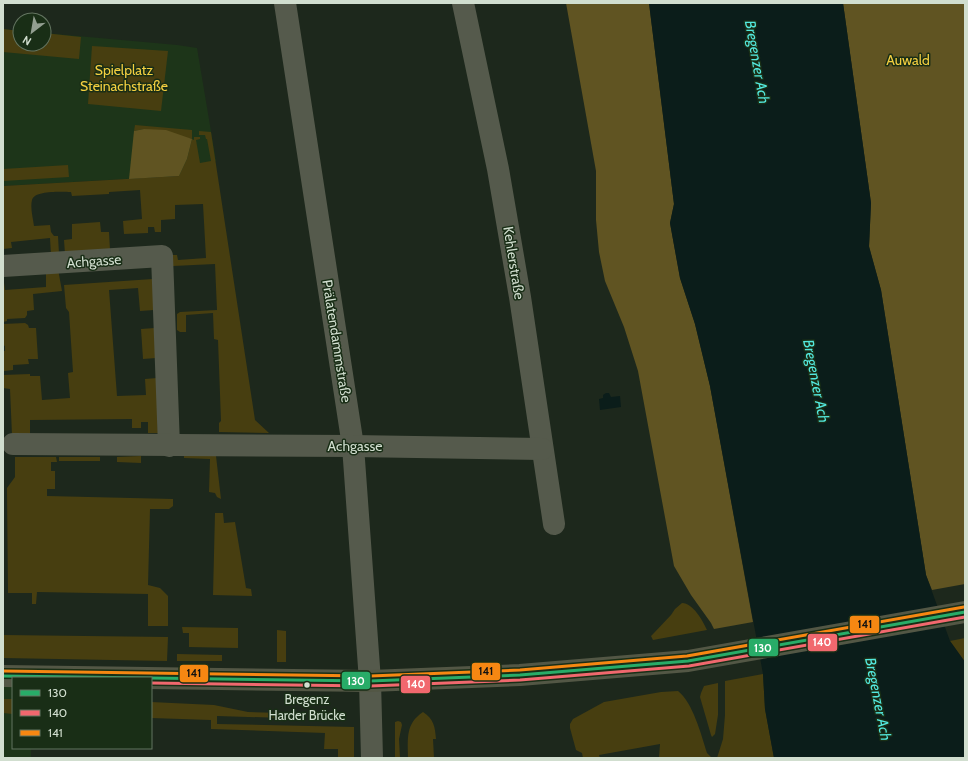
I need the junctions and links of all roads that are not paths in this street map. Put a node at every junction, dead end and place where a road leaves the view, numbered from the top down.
1 (285, 3) edge
2 (463, 3) edge
3 (3, 266) edge
4 (13, 444) dead end
5 (169, 446) junction
6 (353, 446) junction
7 (542, 449) junction
8 (554, 524) dead end
9 (965, 612) edge
10 (3, 676) edge
11 (76, 677) edge
12 (152, 678) edge
13 (370, 681) junction
14 (372, 758) edge

1 - 6 street, Prälatendammstraße
2 - 7 street, Kehlerstraße
3 - 5 street, Achgasse
4 - 5 street, Achgasse
5 - 6 street, Achgasse
6 - 7 street, Achgasse
6 - 13 street, Prälatendammstraße
7 - 8 street, Kehlerstraße
9 - 13 main road
10 - 11 main road
12 - 13 main road
13 - 14 street, Prälatendammstraße

